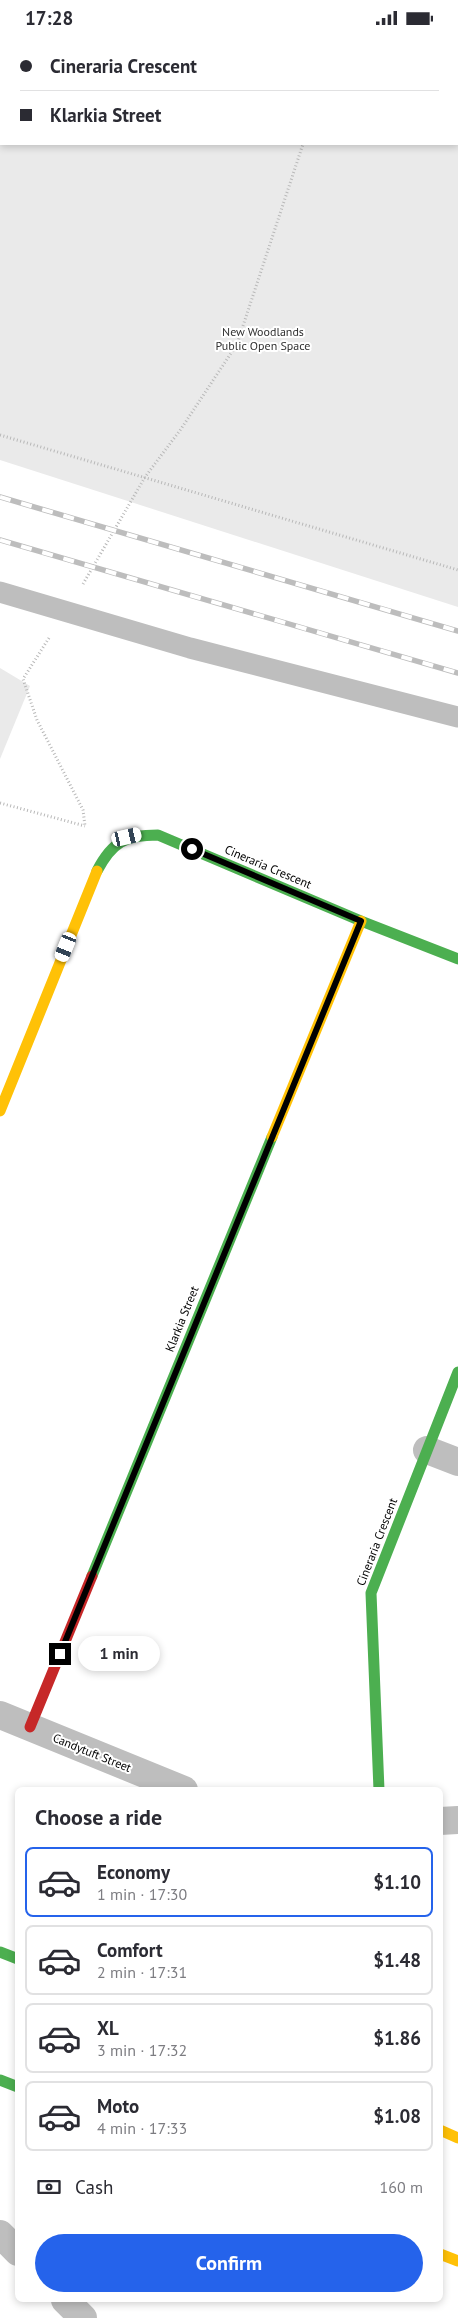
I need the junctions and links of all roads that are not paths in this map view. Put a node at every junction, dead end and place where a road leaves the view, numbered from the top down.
1 (0, 592) edge
2 (458, 717) edge
3 (361, 921) junction
4 (458, 959) edge
5 (0, 1111) edge
6 (458, 1373) edge
7 (427, 1450) junction
8 (458, 1462) edge
9 (0, 1715) edge
10 (30, 1727) junction
11 (177, 1787) edge
12 (379, 1787) edge
13 (443, 1821) edge
14 (458, 1821) edge
15 (0, 1952) edge
16 (15, 1958) edge
17 (0, 2080) edge
18 (15, 2086) edge
19 (443, 2131) edge
20 (458, 2138) edge
21 (0, 2234) edge
22 (15, 2249) edge
23 (443, 2255) edge
24 (458, 2261) edge
25 (67, 2302) edge
26 (82, 2318) edge

1 - 2 lane
3 - 4 street, Cineraria Crescent
3 - 5 street, Cineraria Crescent
3 - 10 street, Klarkia Street
6 - 7 street, Cineraria Crescent
7 - 8 street
7 - 12 street, Cineraria Crescent
9 - 10 street, Candytuft Street
10 - 11 street, Candytuft Street
13 - 14 street
15 - 16 street
17 - 18 street
19 - 20 street
21 - 22 street
23 - 24 street
25 - 26 street

